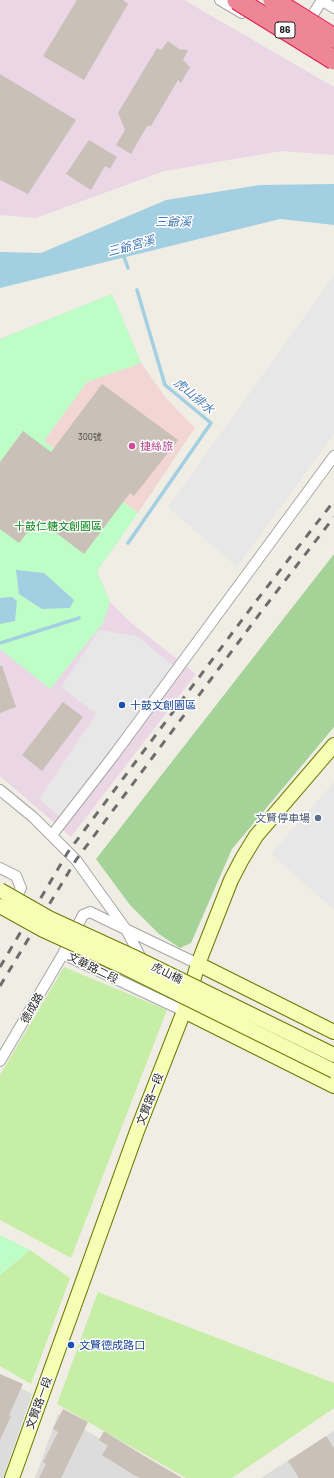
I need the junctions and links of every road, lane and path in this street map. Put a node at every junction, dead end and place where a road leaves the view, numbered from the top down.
1 (220, 0) edge
2 (236, 0) edge
3 (273, 0) edge
4 (322, 0) edge
5 (334, 8) edge
6 (334, 38) edge
7 (294, 45) junction
8 (334, 60) edge
9 (334, 69) edge
10 (334, 456) edge
11 (334, 745) edge
12 (0, 790) edge
13 (52, 835) junction
14 (0, 868) edge
15 (0, 890) edge
16 (0, 906) edge
17 (0, 911) edge
18 (127, 931) junction
19 (63, 954) junction
20 (198, 964) junction
21 (163, 1001) junction
22 (184, 1011) junction
23 (334, 1032) edge
24 (334, 1055) edge
25 (0, 1061) edge
26 (334, 1071) edge
27 (334, 1086) edge
28 (12, 1478) edge

1 - 7 street
2 - 8 highway, 86, bridge
3 - 6 highway, 86, bridge
4 - 5 street
4 - 7 street
7 - 9 street
10 - 13 street
11 - 20 street, 文賢路一段
12 - 13 street, 文華路二段
13 - 18 street, 文華路二段
14 - 17 street
15 - 24 street, 虎山橋, bridge
16 - 26 street, 虎山橋, bridge
18 - 19 street, 文華路二段
18 - 20 street, 文華路二段
18 - 21 street, 文華路二段
19 - 21 street, 文華路二段
19 - 25 street, 德成路
20 - 22 street, 文賢路一段
20 - 23 street
21 - 22 street, 文華路二段
22 - 27 street
22 - 28 street, 文賢路一段

